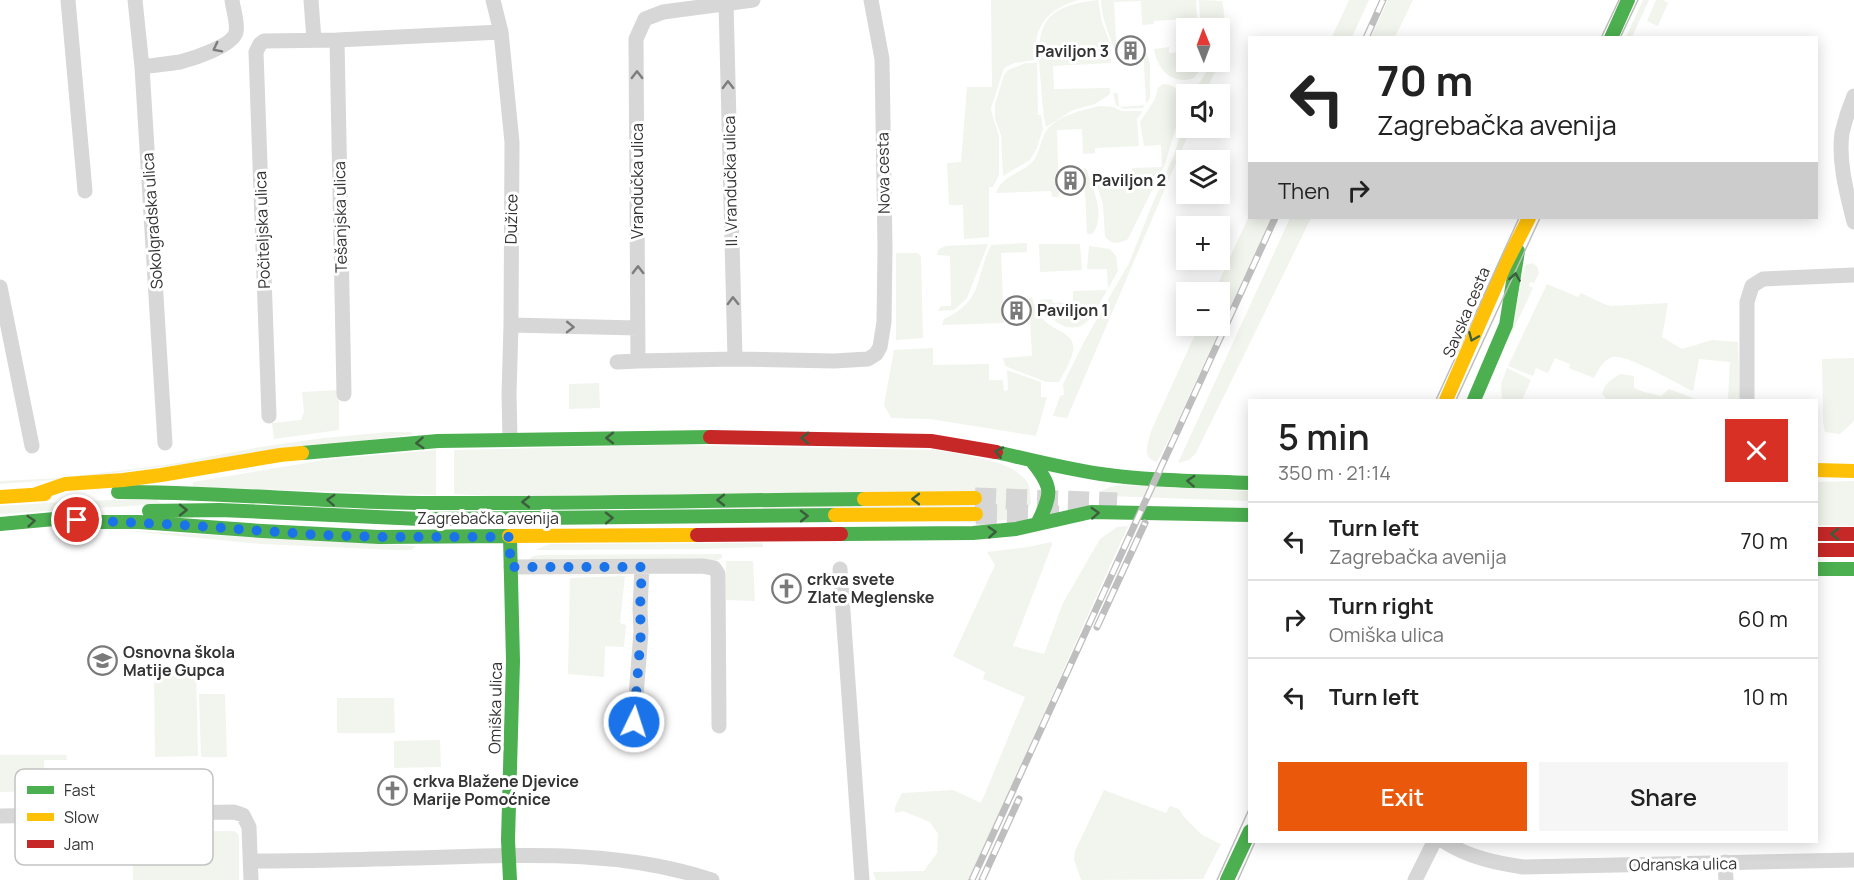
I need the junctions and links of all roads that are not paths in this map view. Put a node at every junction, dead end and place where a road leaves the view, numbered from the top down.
1 (68, 0) edge
2 (135, 0) edge
3 (232, 0) edge
4 (311, 0) edge
5 (493, 0) edge
6 (753, 0) edge
7 (871, 0) edge
8 (1628, 0) edge
9 (726, 3) junction
10 (501, 32) junction
11 (1612, 36) edge
12 (314, 40) junction
13 (337, 40) junction
14 (142, 67) junction
15 (1854, 96) edge
16 (85, 192) dead end
17 (1529, 219) edge
18 (1854, 222) edge
19 (1520, 238) junction
20 (1854, 274) edge
21 (0, 287) edge
22 (512, 325) junction
23 (638, 328) junction
24 (735, 360) junction
25 (638, 361) junction
26 (616, 362) dead end
27 (1486, 375) junction
28 (344, 394) dead end
29 (1446, 399) edge
30 (1474, 399) edge
31 (1486, 399) edge
32 (1747, 399) edge
33 (269, 416) dead end
34 (510, 438) junction
35 (165, 443) dead end
36 (32, 446) dead end
37 (1031, 460) junction
38 (1818, 470) edge
39 (1854, 471) edge
40 (1248, 483) edge
41 (33, 495) junction
42 (0, 497) edge
43 (975, 498) tunnel mouth
44 (976, 514) tunnel mouth
45 (1248, 515) edge
46 (62, 519) junction
47 (0, 524) edge
48 (1037, 524) junction
49 (1818, 534) edge
50 (1854, 534) edge
51 (510, 537) junction
52 (1818, 550) edge
53 (1854, 550) edge
54 (510, 567) junction
55 (642, 567) junction
56 (840, 569) dead end
57 (1818, 569) edge
58 (1854, 569) edge
59 (634, 722) dead end
60 (719, 726) dead end
61 (213, 812) edge
62 (0, 816) edge
63 (15, 816) edge
64 (1248, 835) edge
65 (1434, 843) edge
66 (1447, 843) edge
67 (508, 855) junction
68 (1854, 860) edge
69 (251, 861) junction
70 (1725, 862) junction
71 (251, 880) edge
72 (510, 880) edge
73 (712, 880) edge
74 (862, 880) edge
75 (1227, 880) edge
76 (1415, 880) edge
77 (1726, 880) edge

1 - 16 street
2 - 14 street, Sokolgradska ulica
3 -> 14 street
4 - 12 street
5 - 10 street, Dužice
6 - 9 street, Vrandučka ulica
7 - 24 street, Nova cesta
8 - 11 main road
23 -> 9 street, Vrandučka ulica
24 -> 9 street, II. Vrandučka ulica
10 - 13 street
10 - 22 street, Dužice
12 - 13 street
12 - 33 street, Počiteljska ulica
13 - 28 street, Tešanjska ulica
14 - 35 street, Sokolgradska ulica
15 - 18 street
17 - 19 main road, Savska cesta
27 -> 19 main road, Savska cesta
19 -> 29 main road, Savska cesta
20 - 32 street
21 - 36 street
22 -> 23 street
22 - 34 street, Dužice
23 - 25 street
24 - 25 street
25 - 26 street
27 - 30 main road, Savska cesta
27 - 31 main road
37 -> 34 main road
34 -> 41 main road
40 -> 37 main road
37 - 48 main road
38 - 39 main road
41 - 42 main road, Zagrebačka avenija
43 -> 41 main road, Zagrebačka avenija
46 -> 44 main road, Zagrebačka avenija
48 -> 45 main road
47 -> 46 main road, Zagrebačka avenija
46 - 51 main road
51 -> 48 main road
50 -> 49 main road
51 - 54 main road, Omiška ulica
52 - 53 main road
54 - 55 street
54 - 67 main road, Omiška ulica
55 - 59 street
55 - 60 street
56 - 74 street
57 - 58 main road
61 - 69 street
62 - 63 street
64 - 75 main road
65 - 76 street
66 - 70 street, Odranska ulica
67 - 69 street
67 - 72 main road, Omiška ulica
67 - 73 street
68 - 70 street, Odranska ulica
69 - 71 street
70 - 77 street

